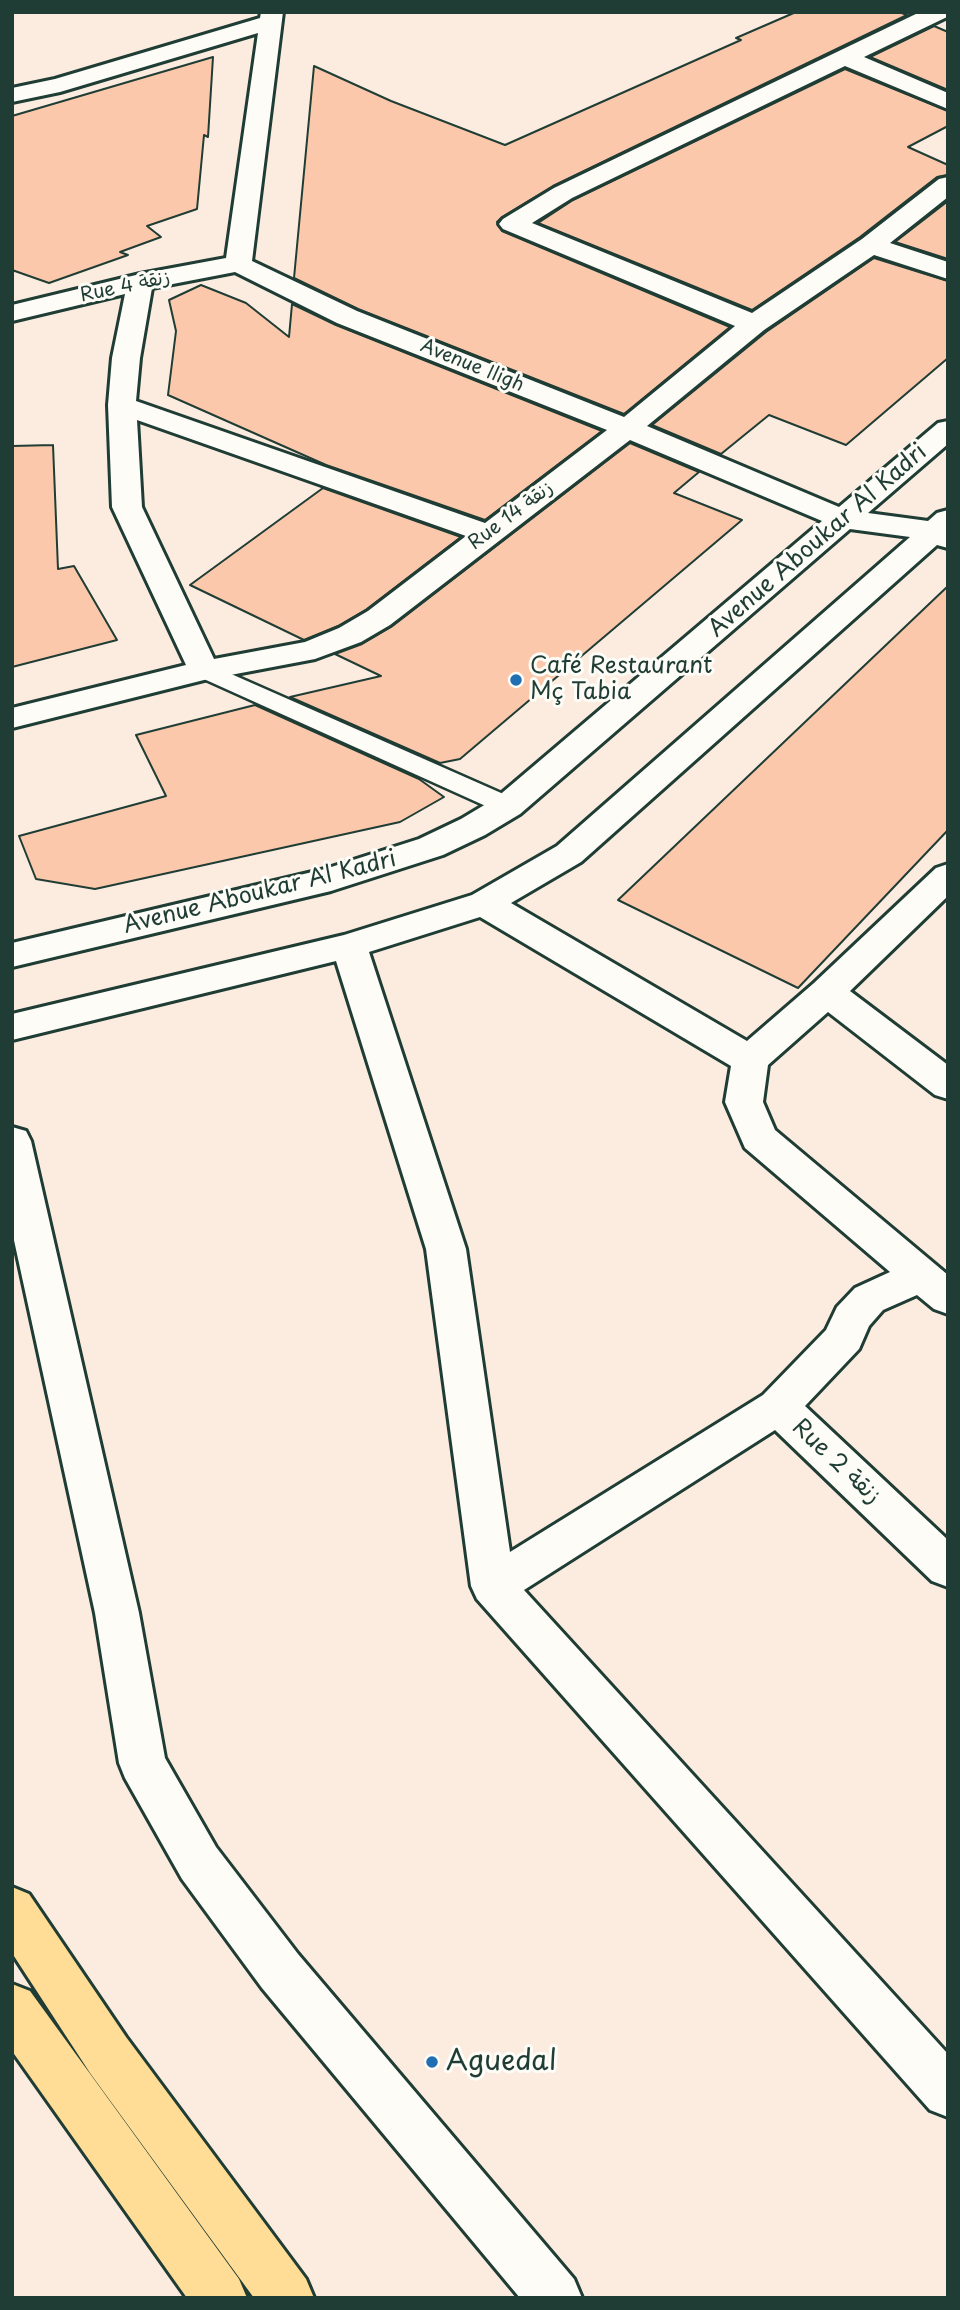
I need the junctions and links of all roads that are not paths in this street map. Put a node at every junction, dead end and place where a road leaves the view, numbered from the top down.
1 (939, 12) edge
2 (271, 17) edge
3 (846, 58) junction
4 (12, 95) edge
5 (948, 102) edge
6 (948, 184) edge
7 (871, 245) junction
8 (238, 264) junction
9 (948, 271) edge
10 (140, 282) junction
11 (12, 313) edge
12 (754, 324) junction
13 (122, 405) junction
14 (627, 428) junction
15 (948, 429) edge
16 (842, 519) junction
17 (944, 530) edge
18 (488, 534) junction
19 (204, 670) junction
20 (12, 718) edge
21 (508, 806) junction
22 (948, 876) edge
23 (484, 903) junction
24 (349, 946) junction
25 (12, 955) edge
26 (827, 992) junction
27 (12, 1027) edge
28 (750, 1060) junction
29 (948, 1085) edge
30 (12, 1141) edge
31 (935, 1286) edge
32 (778, 1407) junction
33 (948, 1568) edge
34 (493, 1586) junction
35 (12, 1910) edge
36 (12, 2008) edge
37 (948, 2092) edge
38 (219, 2298) edge
39 (287, 2298) edge
40 (555, 2298) edge

1 - 3 street
2 - 4 street
2 - 8 street
3 - 5 street
3 - 12 street
6 - 7 street, Rue 14 زنقة
7 - 9 street
7 - 12 street, Rue 14 زنقة
8 - 10 street, Rue 4 زنقة
8 - 14 street, Avenue Iligh
10 - 11 street, Rue 4 زنقة
10 - 13 street
12 - 14 street, Rue 14 زنقة
13 - 18 street
13 - 19 street
14 - 16 street, Avenue Iligh
14 - 18 street, Rue 14 زنقة
15 - 16 street, Avenue Aboukar Al Kadri
16 - 17 street, Avenue Iligh
16 - 21 street, Avenue Aboukar Al Kadri
17 - 23 street
18 - 19 street, Rue 14 زنقة
19 - 20 street, Rue 14 زنقة
19 - 21 lane
21 - 25 street, Avenue Aboukar Al Kadri
22 - 26 street
23 - 24 street
23 - 28 street
24 - 27 street
24 - 34 street
26 - 28 street
26 - 29 street
28 - 31 street
30 - 40 street
31 - 32 street, Rue 2 زنقة
32 - 33 street, Rue 2 زنقة
32 - 34 street
34 - 37 street
35 - 39 main road
36 - 38 main road

